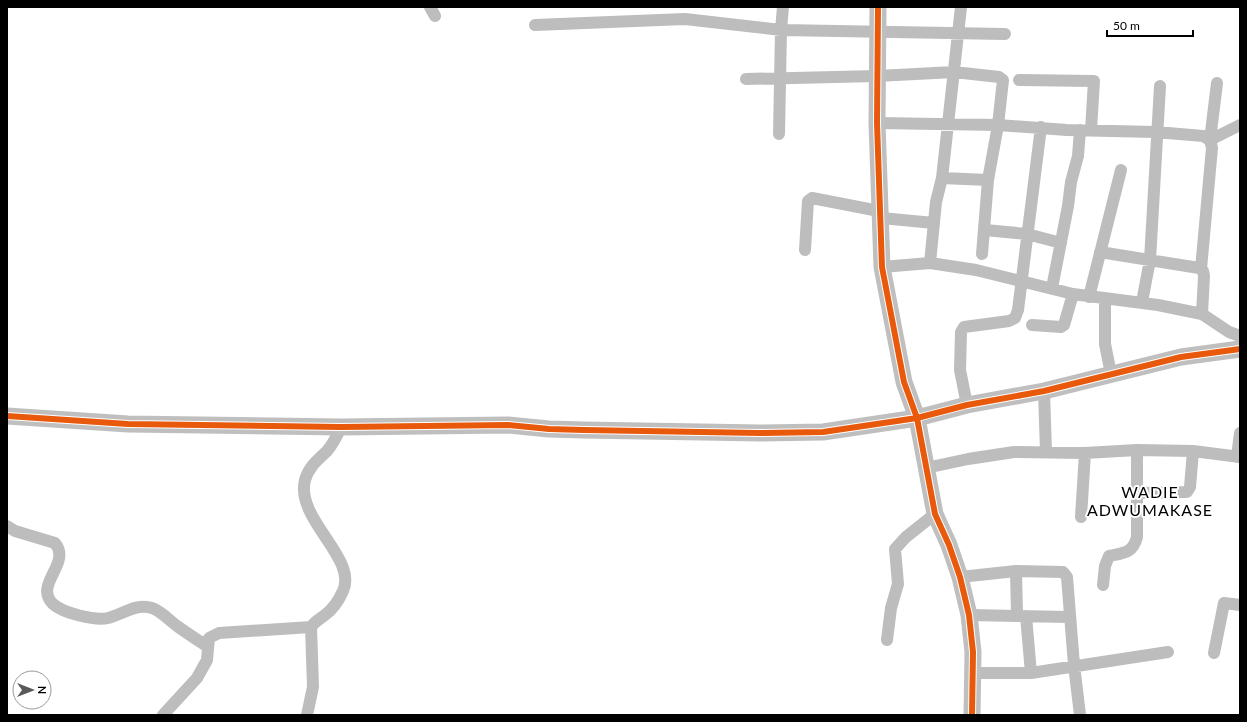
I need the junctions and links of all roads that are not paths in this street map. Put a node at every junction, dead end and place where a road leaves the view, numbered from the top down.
1 (783, 7) edge
2 (878, 7) edge
3 (960, 7) edge
4 (535, 25) dead end
5 (781, 30) junction
6 (879, 31) junction
7 (959, 34) junction
8 (1005, 34) dead end
9 (954, 72) junction
10 (877, 76) junction
11 (781, 78) junction
12 (746, 79) dead end
13 (1019, 80) dead end
14 (1217, 83) dead end
15 (1160, 86) dead end
16 (877, 123) junction
17 (948, 125) junction
18 (998, 125) junction
19 (1240, 125) edge
20 (1041, 127) junction
21 (1085, 130) junction
22 (1156, 132) junction
23 (779, 134) dead end
24 (1210, 140) junction
25 (1121, 170) dead end
26 (942, 178) junction
27 (988, 180) junction
28 (880, 215) junction
29 (934, 223) junction
30 (985, 230) junction
31 (1027, 234) junction
32 (1061, 244) junction
33 (805, 250) dead end
34 (1100, 252) junction
35 (982, 254) dead end
36 (1150, 260) junction
37 (930, 263) junction
38 (882, 267) junction
39 (1201, 269) junction
40 (1021, 282) junction
41 (1052, 288) junction
42 (1073, 294) junction
43 (1089, 297) junction
44 (1106, 298) junction
45 (1142, 302) junction
46 (1202, 314) junction
47 (1032, 325) dead end
48 (1240, 336) edge
49 (1240, 349) edge
50 (1111, 374) junction
51 (1044, 391) junction
52 (968, 405) junction
53 (7, 416) edge
54 (917, 418) junction
55 (341, 428) junction
56 (1240, 433) edge
57 (1137, 450) junction
58 (1193, 451) junction
59 (1046, 452) junction
60 (1085, 453) junction
61 (1239, 457) edge
62 (926, 468) junction
63 (1137, 493) junction
64 (935, 514) junction
65 (1081, 517) dead end
66 (7, 526) edge
67 (1016, 571) junction
68 (960, 577) junction
69 (1103, 586) dead end
70 (1240, 605) edge
71 (969, 616) junction
72 (1021, 616) junction
73 (1069, 617) junction
74 (311, 626) junction
75 (887, 640) dead end
76 (207, 646) junction
77 (1168, 652) dead end
78 (1214, 653) dead end
79 (1074, 665) junction
80 (1031, 672) junction
81 (973, 673) junction
82 (163, 715) edge
83 (307, 715) edge
84 (972, 715) edge
85 (1080, 715) edge

1 - 5 street
2 - 6 street
3 - 7 street
4 - 5 street
5 - 6 street
5 - 11 street
6 - 7 street
6 - 10 street
7 - 8 street
7 - 9 street
9 - 10 street
9 - 17 street
9 - 18 street
10 - 11 street
10 - 16 street
11 - 12 street
11 - 23 street
13 - 21 street
14 - 24 street
15 - 22 street
16 - 17 street
16 - 28 street
17 - 18 street
17 - 26 street
18 - 20 street
18 - 27 street
19 - 24 street
20 - 21 street
20 - 31 street
21 - 22 street
21 - 32 street
22 - 24 street
22 - 36 street
24 - 39 street
25 - 34 street
26 - 27 street
26 - 29 street
27 - 30 street
28 - 29 street
28 - 33 street
28 - 38 street
29 - 37 street
30 - 31 street
30 - 35 street
31 - 32 street
31 - 40 street
32 - 41 street
34 - 36 street
34 - 43 street
36 - 39 street
36 - 45 street
37 - 38 street
37 - 40 street
38 - 54 street
39 - 46 street
40 - 41 street
40 - 52 street
41 - 42 street
42 - 43 street
42 - 47 street
43 - 44 street
44 - 45 street
44 - 50 street
45 - 46 street
46 - 48 street
49 - 50 street
50 - 51 street
51 - 52 street
51 - 59 street
52 - 54 street
53 - 55 street
54 - 55 street
54 - 62 street
55 - 74 street
56 - 61 street
57 - 58 street
57 - 60 street
57 - 63 street
58 - 61 street
58 - 63 street
59 - 60 street
59 - 62 street
60 - 65 street
62 - 64 street
63 - 69 street
64 - 68 street
64 - 75 street
66 - 76 street
67 - 68 street
67 - 72 street
67 - 73 street
68 - 71 street
70 - 78 street
71 - 72 street
71 - 81 street
72 - 73 street
72 - 80 street
73 - 79 street
74 - 76 street
74 - 83 street
76 - 82 street
77 - 79 street
79 - 80 street
79 - 85 street
80 - 81 street
81 - 84 street

